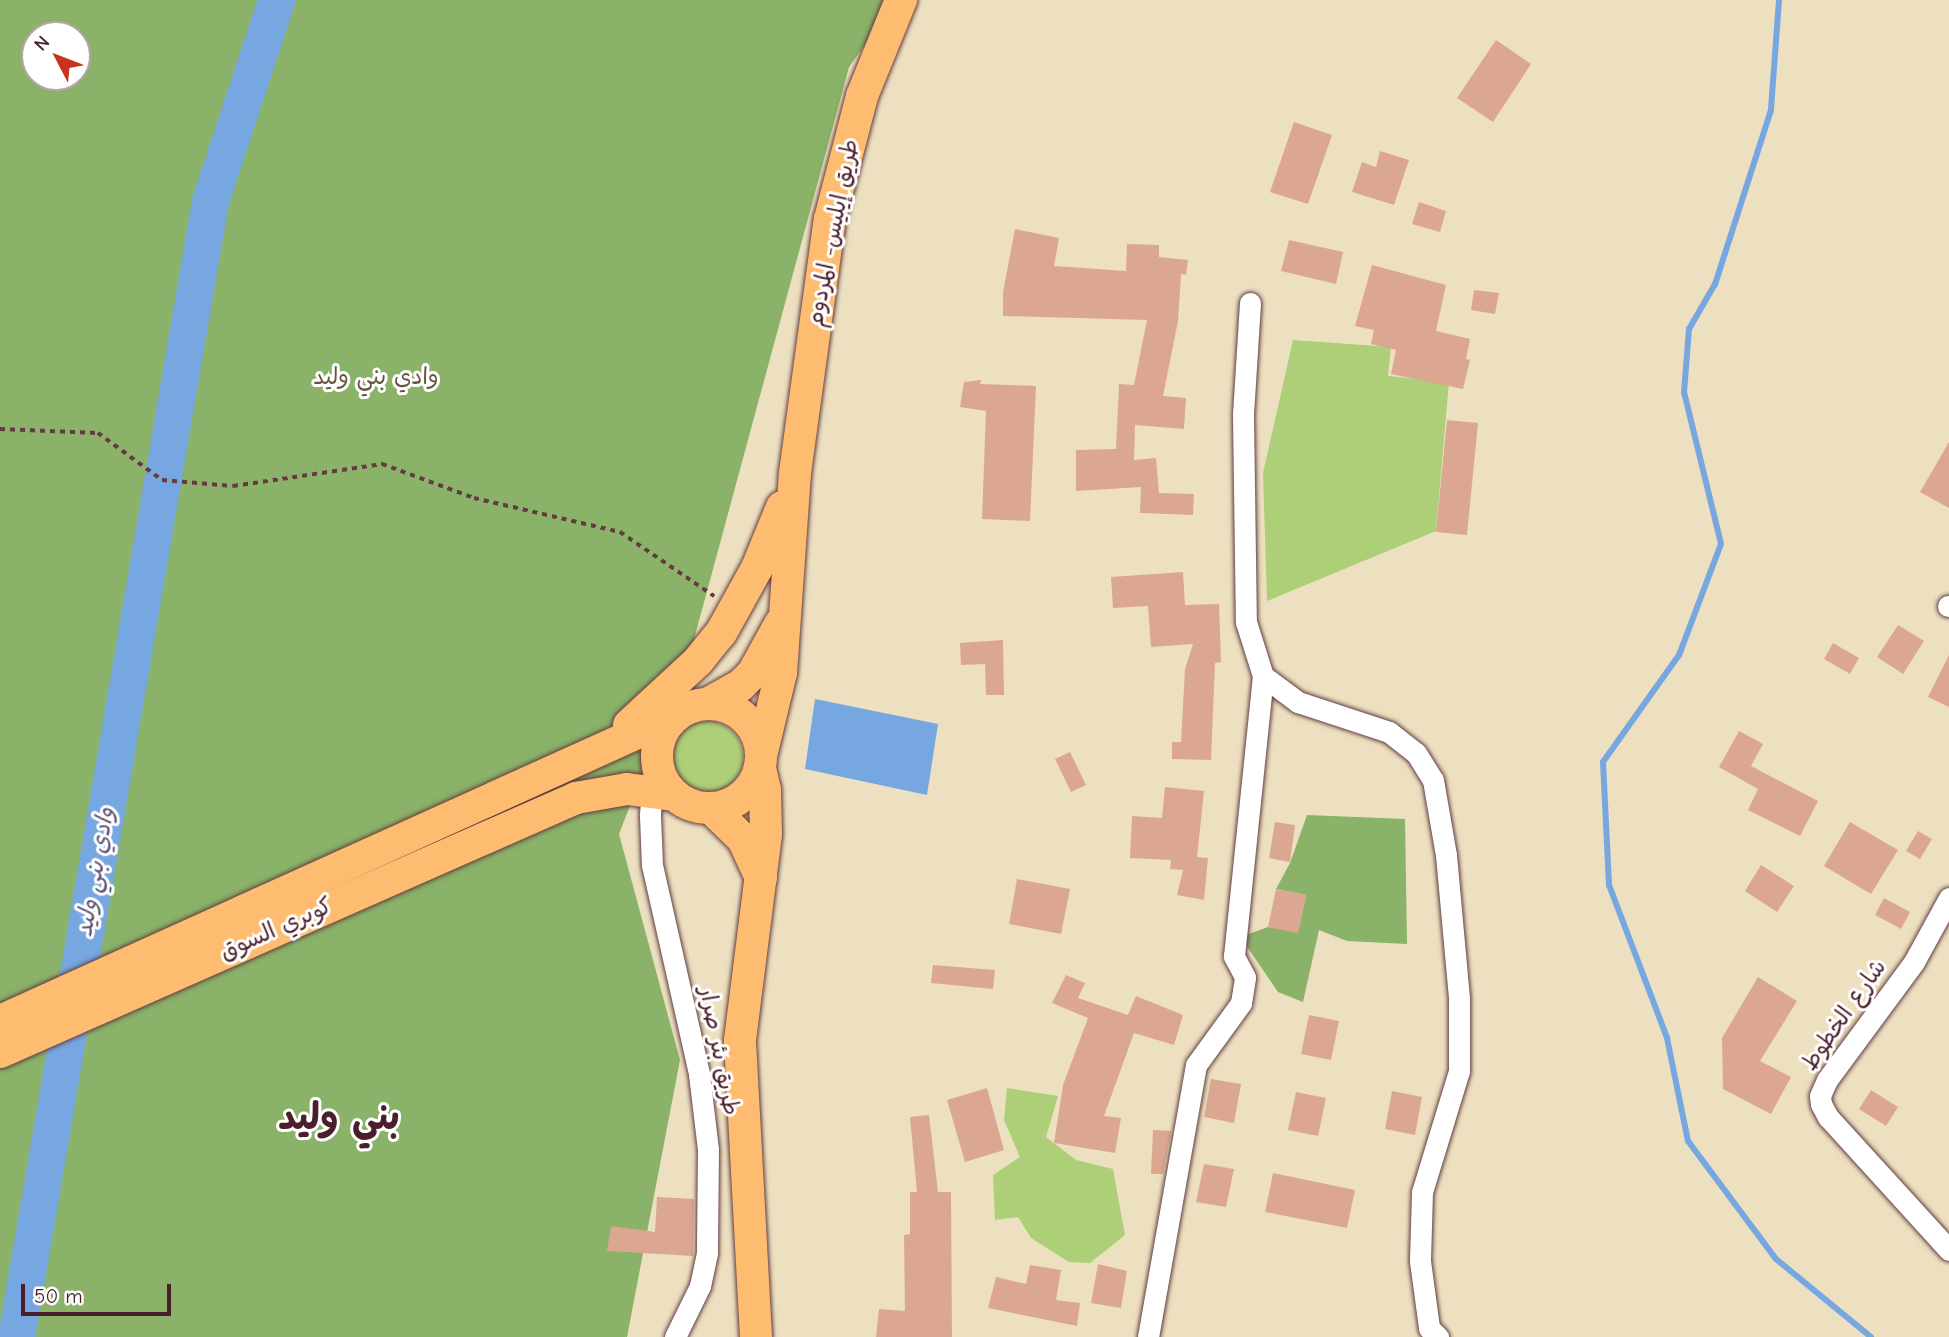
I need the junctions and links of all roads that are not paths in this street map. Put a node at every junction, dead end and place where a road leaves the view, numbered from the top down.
1 (901, 0) edge
2 (1250, 303) dead end
3 (795, 473) junction
4 (783, 616) junction
5 (1263, 676) junction
6 (708, 704) junction
7 (677, 715) junction
8 (586, 757) junction
9 (761, 762) junction
10 (662, 787) junction
11 (712, 809) junction
12 (761, 878) junction
13 (1949, 898) edge
14 (0, 1021) edge
15 (0, 1052) edge
16 (1949, 1250) edge
17 (1432, 1334) edge
18 (675, 1337) edge
19 (756, 1337) edge
20 (1149, 1337) edge

1 - 3 highway, طريق إيليس- المردوم
2 - 5 street
3 - 4 highway
3 - 8 highway
4 - 6 highway
4 - 9 highway
5 - 17 street
5 - 20 street
6 - 7 highway
6 - 9 highway
7 - 8 highway
7 - 10 highway
8 - 14 highway, كوبري السوق
9 - 11 highway
9 - 12 highway
10 - 11 highway
10 - 15 highway, كوبري السوق
10 - 18 street, طريق بئر صرار
11 - 12 highway
12 - 19 highway
13 - 16 street, شارع الخطوط

